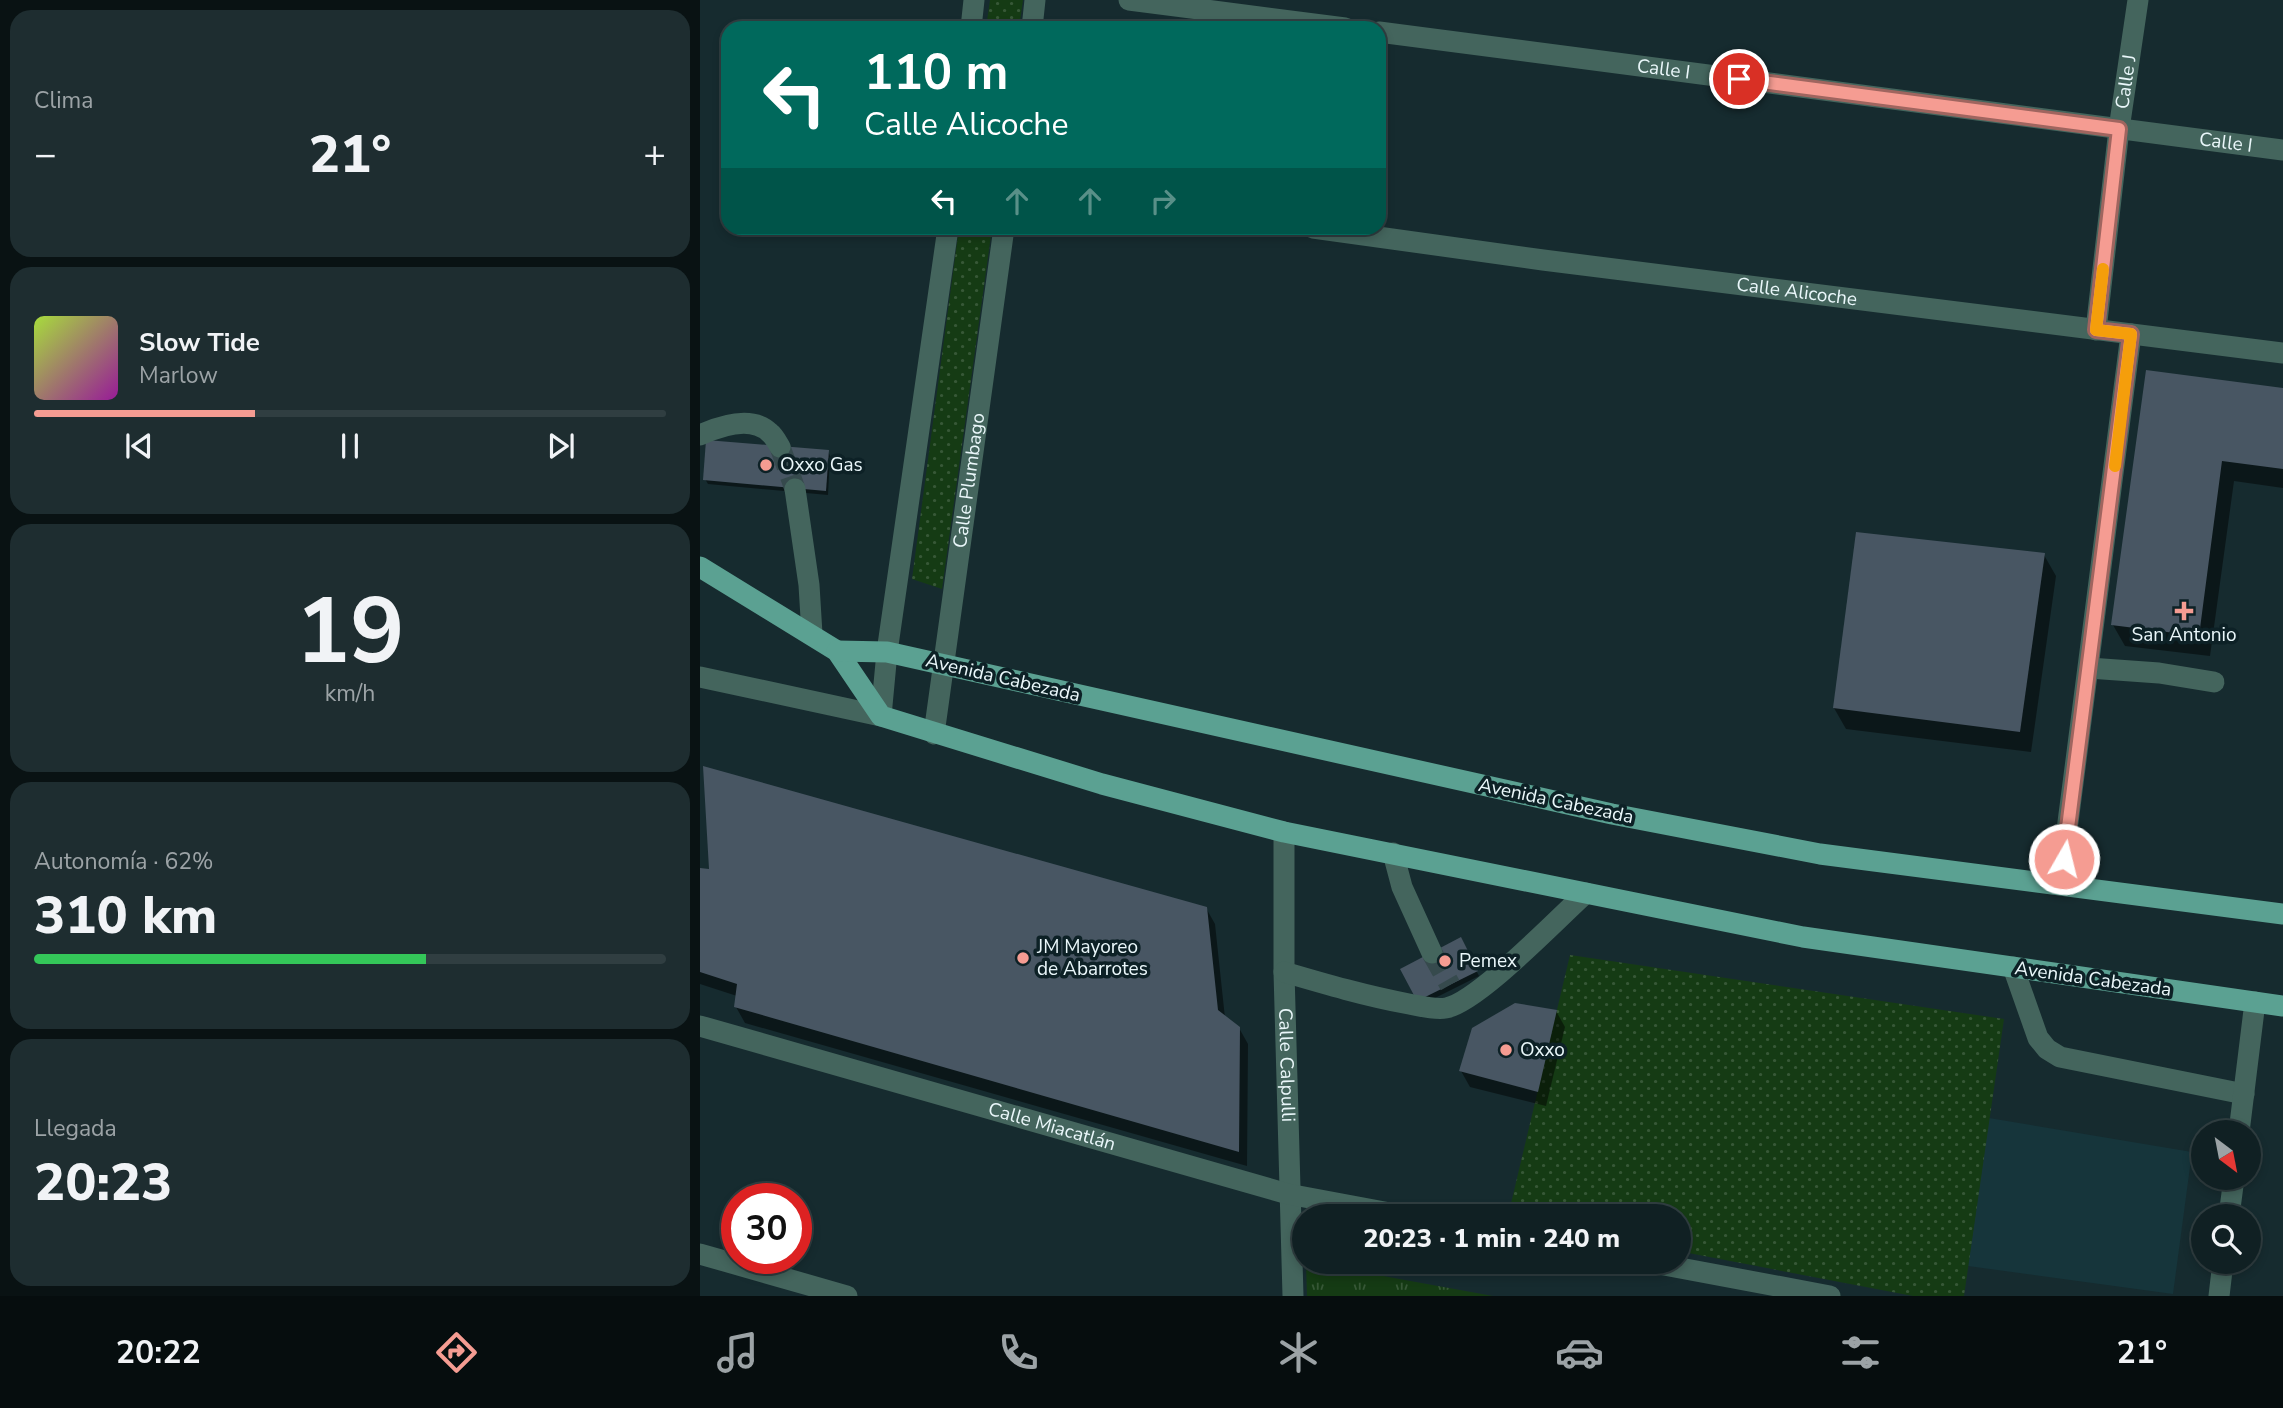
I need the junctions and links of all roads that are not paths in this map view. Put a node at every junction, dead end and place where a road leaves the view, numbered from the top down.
1 (974, 0) edge
2 (1035, 0) edge
3 (1129, 0) edge
4 (2138, 0) edge
5 (972, 21) edge
6 (1032, 21) edge
7 (1291, 21) edge
8 (1386, 33) edge
9 (2119, 129) junction
10 (2283, 150) edge
11 (947, 235) edge
12 (1003, 235) edge
13 (1363, 235) edge
14 (2096, 330) junction
15 (2131, 334) junction
16 (2283, 353) edge
17 (700, 435) edge
18 (780, 447) tunnel mouth
19 (795, 489) tunnel mouth
20 (700, 567) edge
21 (812, 634) junction
22 (837, 650) junction
23 (887, 652) junction
24 (943, 664) junction
25 (2089, 668) junction
26 (700, 677) edge
27 (2214, 682) dead end
28 (881, 716) junction
29 (934, 734) junction
30 (1284, 832) junction
31 (1393, 853) junction
32 (2060, 884) junction
33 (1586, 893) junction
34 (2283, 914) edge
35 (1432, 953) tunnel mouth
36 (2013, 967) junction
37 (1283, 972) junction
38 (2255, 1002) junction
39 (2283, 1006) edge
40 (700, 1026) edge
41 (2244, 1094) junction
42 (2241, 1120) edge
43 (1288, 1194) junction
44 (1342, 1204) edge
45 (700, 1254) edge
46 (1691, 1270) edge
47 (2222, 1274) edge
48 (847, 1296) edge
49 (1293, 1296) edge
50 (1830, 1296) edge
51 (2219, 1296) edge

1 - 5 street
2 - 6 street
3 - 7 street
4 - 9 street, Calle J
8 - 9 street, Calle I
9 - 10 street, Calle I
9 - 14 street, Calle J
11 - 23 street
12 - 24 street, Calle Plumbago
13 - 14 street, Calle Alicoche
14 - 15 street, Calle Alicoche
15 - 16 street, Calle Alicoche
15 - 25 street
17 - 18 street
19 - 21 street
20 - 21 main road
21 - 22 main road
22 - 23 main road, Avenida Cabezada
22 - 28 main road
23 - 24 main road, Avenida Cabezada
23 - 28 street
24 - 29 street, Calle Plumbago
24 - 32 main road, Avenida Cabezada
25 - 27 street
25 - 32 street
26 - 28 street, Avenida Cabezada
28 - 29 main road, Avenida Cabezada
29 - 30 main road, Avenida Cabezada
30 - 31 main road, Avenida Cabezada
30 - 37 street, Calle Calpulli
31 - 33 main road, Avenida Cabezada
31 - 35 street
32 - 34 main road, Avenida Cabezada
33 - 36 main road, Avenida Cabezada
33 - 37 street
36 - 38 main road, Avenida Cabezada
36 - 41 street
37 - 43 street, Calle Calpulli
38 - 39 main road, Avenida Cabezada
38 - 41 street
40 - 43 street, Calle Miacatlán
41 - 42 street
43 - 44 street, Calle Miacatlán
43 - 49 street, Calle Calpulli
45 - 48 street
46 - 50 street
47 - 51 street

